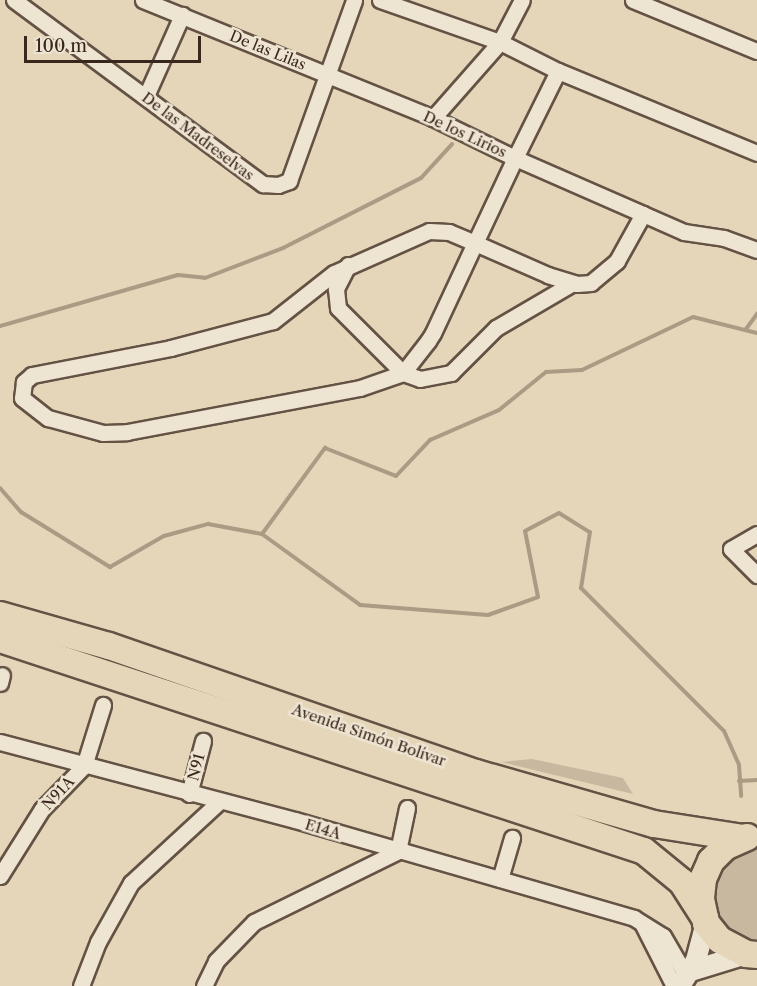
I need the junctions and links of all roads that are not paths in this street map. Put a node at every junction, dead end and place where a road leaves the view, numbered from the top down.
1 (14, 0) edge
2 (143, 0) edge
3 (354, 0) edge
4 (380, 0) edge
5 (522, 0) edge
6 (633, 0) edge
7 (182, 15) junction
8 (500, 42) junction
9 (757, 51) edge
10 (558, 71) junction
11 (326, 73) junction
12 (146, 96) junction
13 (433, 118) junction
14 (757, 152) edge
15 (515, 158) junction
16 (643, 214) junction
17 (475, 243) junction
18 (757, 250) edge
19 (348, 265) junction
20 (573, 283) junction
21 (403, 373) junction
22 (757, 534) edge
23 (757, 575) edge
24 (0, 615) edge
25 (0, 639) edge
26 (103, 705) dead end
27 (203, 741) dead end
28 (0, 742) edge
29 (84, 766) junction
30 (189, 794) junction
31 (220, 801) junction
32 (407, 807) dead end
33 (749, 836) edge
34 (512, 838) dead end
35 (398, 851) junction
36 (0, 876) edge
37 (500, 879) junction
38 (706, 920) junction
39 (751, 955) edge
40 (683, 980) edge
41 (81, 986) edge
42 (204, 986) edge

1 - 12 street, De las Madreselvas
2 - 7 street, De las Lilas
3 - 11 street, De las Madreselvas
4 - 8 street
5 - 8 street
6 - 9 street
7 - 11 street, De las Lilas
7 - 12 street
8 - 10 street
8 - 13 street
10 - 14 street
10 - 15 street, De los Lirios
11 - 12 street, De las Madreselvas
11 - 13 street, De los Lirios
13 - 15 street, De los Lirios
15 - 16 street
15 - 17 street
16 - 18 street
16 - 20 street
17 - 19 street
17 - 20 street
17 - 21 street
19 - 21 street
19 - 21 street
20 - 21 street
22 - 23 street
24 - 33 highway, Avenida Simón Bolívar
25 - 38 highway, Avenida Simón Bolívar
26 - 29 street, N91A
27 - 30 street, N91
28 - 29 street, E14A
29 - 30 street, E14A
29 - 36 street, N91A
30 - 31 street, E14A
31 - 35 street, E14A
31 - 41 street
32 - 35 street
33 - 38 highway, Avenida Simón Bolívar
34 - 37 street
35 - 37 street, E14A
35 - 42 street
37 - 40 street, E14A
38 - 39 highway, Avenida Simón Bolívar
38 - 40 street
39 - 40 street

